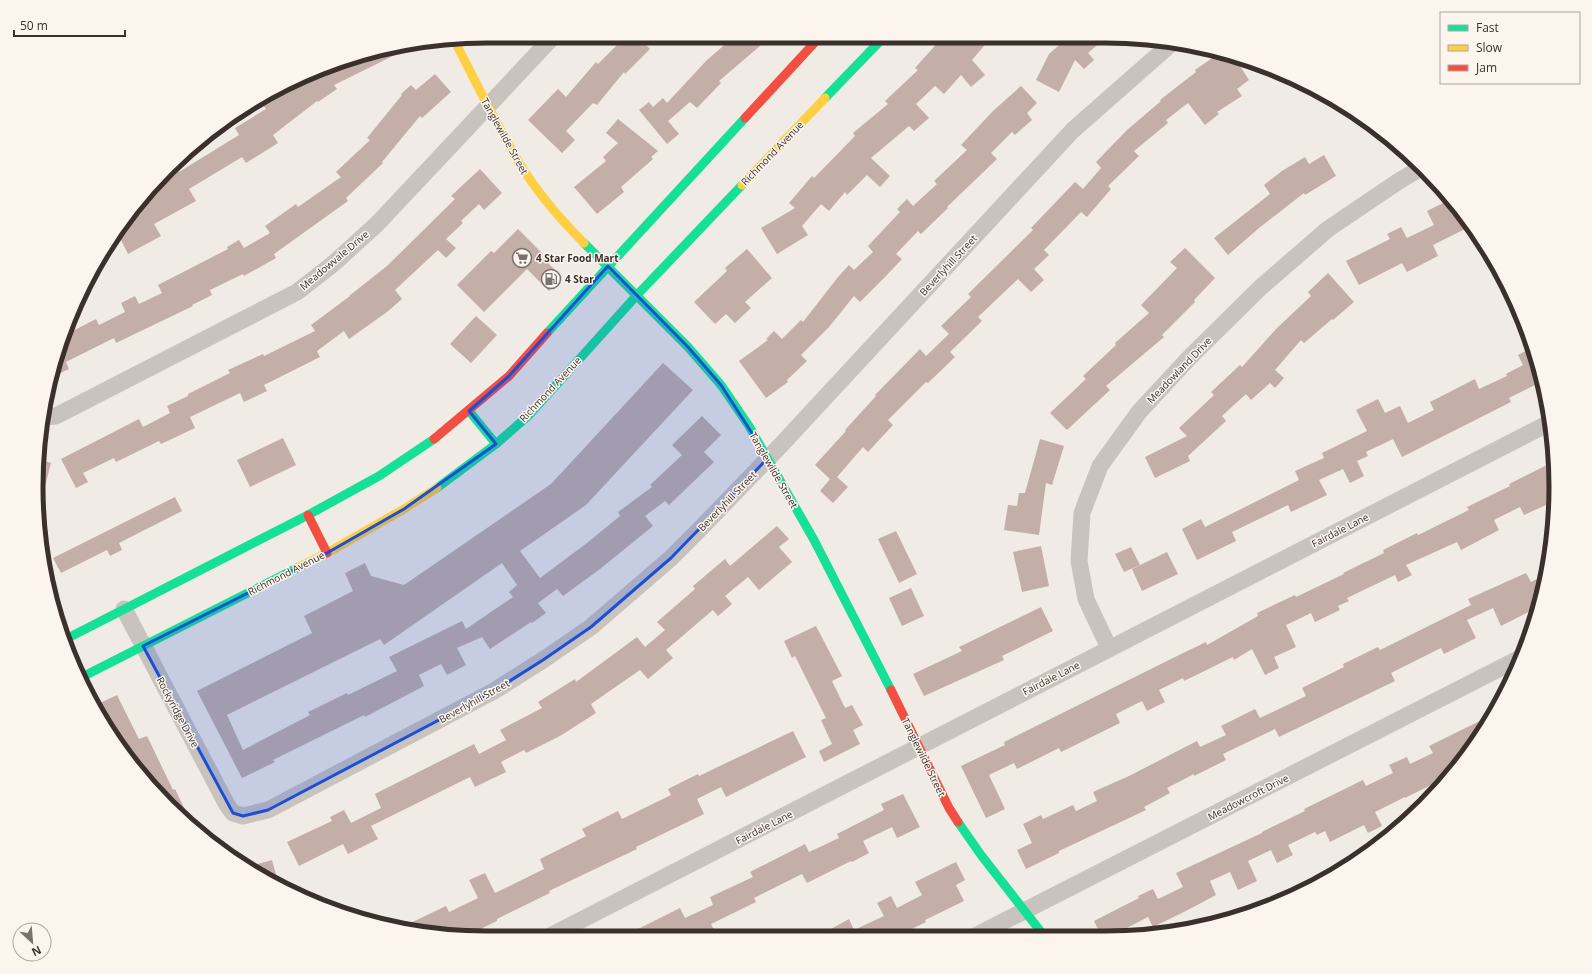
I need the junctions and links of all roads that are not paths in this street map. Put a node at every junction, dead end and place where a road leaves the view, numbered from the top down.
1 (547, 43) edge
2 (814, 43) edge
3 (878, 43) edge
4 (456, 44) edge
5 (1167, 48) edge
6 (488, 106) junction
7 (1417, 171) edge
8 (608, 266) junction
9 (637, 295) junction
10 (470, 410) junction
11 (49, 417) edge
12 (1544, 425) edge
13 (496, 444) junction
14 (768, 458) junction
15 (308, 515) junction
16 (327, 553) junction
17 (124, 609) junction
18 (70, 637) edge
19 (143, 646) junction
20 (1109, 648) junction
21 (1513, 662) edge
22 (85, 675) edge
23 (918, 746) junction
24 (233, 813) joint
25 (1024, 910) junction
26 (560, 931) edge
27 (984, 931) edge
28 (1040, 931) edge

1 - 6 street, Meadowvale Drive
2 - 8 main road
3 - 9 main road, Richmond Avenue
4 - 6 main road, Tanglewilde Street
5 - 14 street, Beverlyhill Street
6 - 8 main road, Tanglewilde Street
6 - 11 street, Meadowvale Drive
7 - 20 street, Meadowland Drive
8 - 9 main road, Tanglewilde Street
8 - 10 main road
9 - 13 main road, Richmond Avenue
9 - 14 main road, Tanglewilde Street
10 - 13 main road
10 - 15 main road
12 - 20 street, Fairdale Lane
13 - 16 main road, Richmond Avenue
14 - 23 main road, Tanglewilde Street
14 - 24 street, Beverlyhill Street
15 - 16 main road
15 - 17 main road
16 - 19 main road, Richmond Avenue
17 - 18 main road
17 - 19 street, Rockyridge Drive
19 - 22 main road, Richmond Avenue
19 - 24 street, Rockyridge Drive
20 - 23 street, Fairdale Lane
21 - 25 street, Meadowcroft Drive
23 - 25 main road, Tanglewilde Street
23 - 26 street, Fairdale Lane
25 - 27 street, Meadowcroft Drive
25 - 28 main road, Tanglewilde Street

